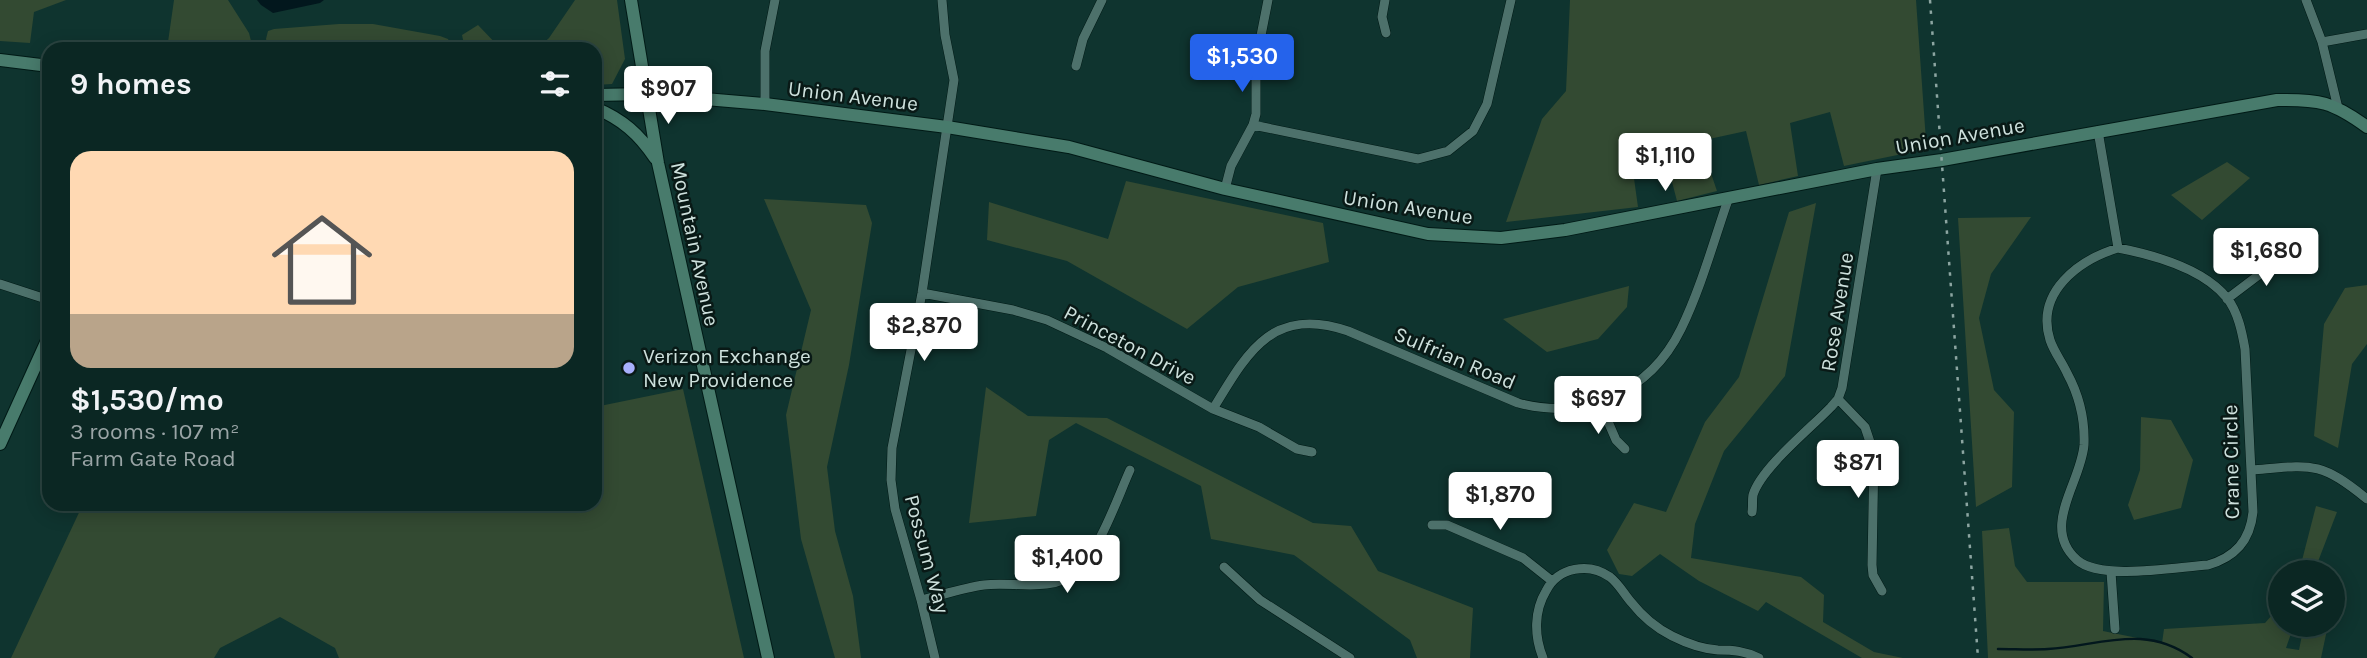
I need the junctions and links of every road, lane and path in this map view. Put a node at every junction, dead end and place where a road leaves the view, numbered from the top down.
1 (631, 0) edge
2 (775, 0) edge
3 (942, 0) edge
4 (1102, 0) edge
5 (1268, 0) edge
6 (1385, 0) edge
7 (1511, 0) edge
8 (2306, 0) edge
9 (1386, 33) dead end
10 (2367, 34) edge
11 (2322, 42) junction
12 (0, 60) edge
13 (42, 65) edge
14 (1076, 66) dead end
15 (646, 94) junction
16 (602, 95) edge
17 (765, 104) junction
18 (2338, 108) junction
19 (602, 111) edge
20 (1253, 125) junction
21 (947, 127) junction
22 (2367, 127) edge
23 (2098, 131) junction
24 (658, 163) junction
25 (1877, 169) junction
26 (1224, 189) junction
27 (1729, 197) junction
28 (2119, 248) junction
29 (2278, 252) dead end
30 (0, 284) edge
31 (922, 293) junction
32 (42, 298) edge
33 (2227, 299) junction
34 (42, 351) edge
35 (1838, 399) junction
36 (1600, 403) junction
37 (1213, 409) junction
38 (0, 444) edge
39 (1625, 449) dead end
40 (1312, 452) dead end
41 (1130, 470) dead end
42 (2252, 470) junction
43 (2367, 499) edge
44 (1752, 512) dead end
45 (1432, 525) dead end
46 (1224, 567) dead end
47 (2111, 572) junction
48 (1552, 580) junction
49 (1882, 591) dead end
50 (921, 600) junction
51 (2115, 629) dead end
52 (768, 658) edge
53 (935, 658) edge
54 (1350, 658) edge
55 (1543, 658) edge
56 (1759, 658) edge

1 - 15 main road, Mountain Avenue
2 - 17 street
3 - 21 street, Possum Way
4 - 14 street
5 - 20 street
6 - 9 street
7 - 20 street
8 - 11 street
10 - 11 street
11 - 18 street
12 - 13 main road
15 - 16 main road, Union Avenue
15 - 17 main road, Union Avenue
15 - 24 main road, Mountain Avenue
17 - 21 main road, Union Avenue
18 - 22 main road, Union Avenue
18 - 23 main road, Union Avenue
19 - 24 main road
20 - 26 street
21 - 26 main road, Union Avenue
21 - 31 street, Possum Way
23 - 25 main road, Union Avenue
23 - 28 street
24 - 52 main road, Mountain Avenue
25 - 27 main road, Union Avenue
25 - 35 street, Rose Avenue
26 - 27 main road, Union Avenue
27 - 36 street, Sulfrian Road
28 - 33 street, Crane Circle
28 - 47 street, Crane Circle
29 - 33 street
30 - 32 street
31 - 37 street, Princeton Drive
31 - 50 street, Possum Way
33 - 42 street, Crane Circle
34 - 38 main road
35 - 44 street, Rose Avenue
35 - 49 street
36 - 37 street, Sulfrian Road
36 - 39 street
37 - 40 street, Princeton Drive
41 - 50 street
42 - 43 street
42 - 47 street, Crane Circle
45 - 48 street
46 - 54 street
47 - 51 street
48 - 55 street
48 - 56 street
50 - 53 street, Possum Way

